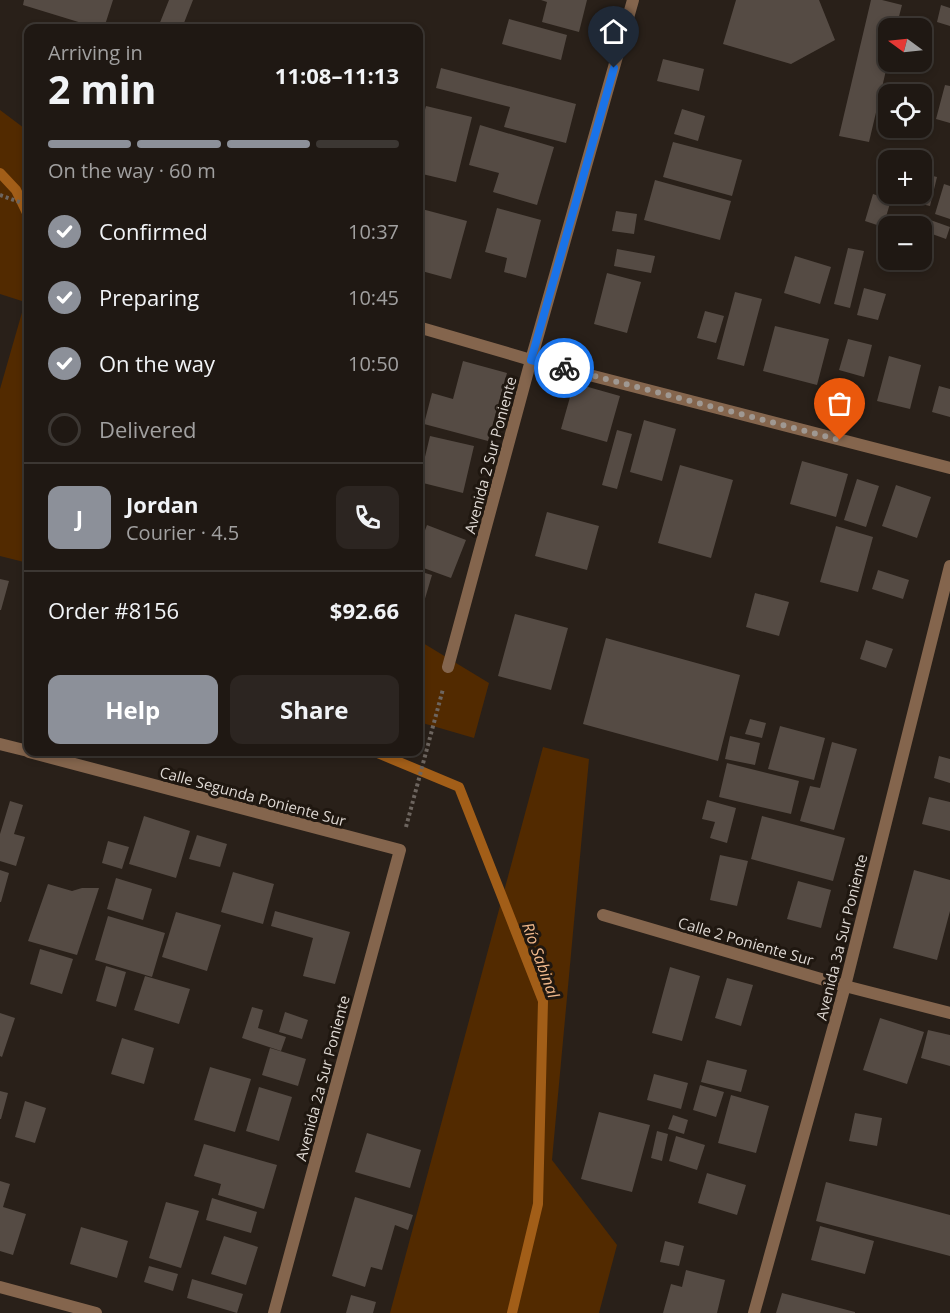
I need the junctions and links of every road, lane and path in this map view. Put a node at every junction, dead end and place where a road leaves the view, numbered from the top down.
1 (633, 0) edge
2 (0, 195) edge
3 (24, 204) edge
4 (423, 328) edge
5 (531, 360) junction
6 (950, 468) edge
7 (950, 566) edge
8 (448, 667) joint
9 (0, 744) edge
10 (24, 750) edge
11 (48, 756) edge
12 (400, 850) junction
13 (603, 915) dead end
14 (845, 986) junction
15 (950, 1013) edge
16 (0, 1287) edge
17 (96, 1313) edge
18 (274, 1313) edge
19 (754, 1313) edge

1 - 5 street, Avenida 2 Sur Poniente
2 - 3 path
4 - 5 street
5 - 6 street
5 - 8 street, Avenida 2 Sur Poniente
7 - 14 street, Avenida 3a Sur Poniente
8 - 12 path
9 - 10 street, Calle Segunda Poniente Sur
11 - 12 street, Calle Segunda Poniente Sur
12 - 18 street, Avenida 2a Sur Poniente
13 - 14 street, Calle 2 Poniente Sur
14 - 15 street, Calle 2 Poniente Sur
14 - 19 street, Avenida 3a Sur Poniente
16 - 17 street

